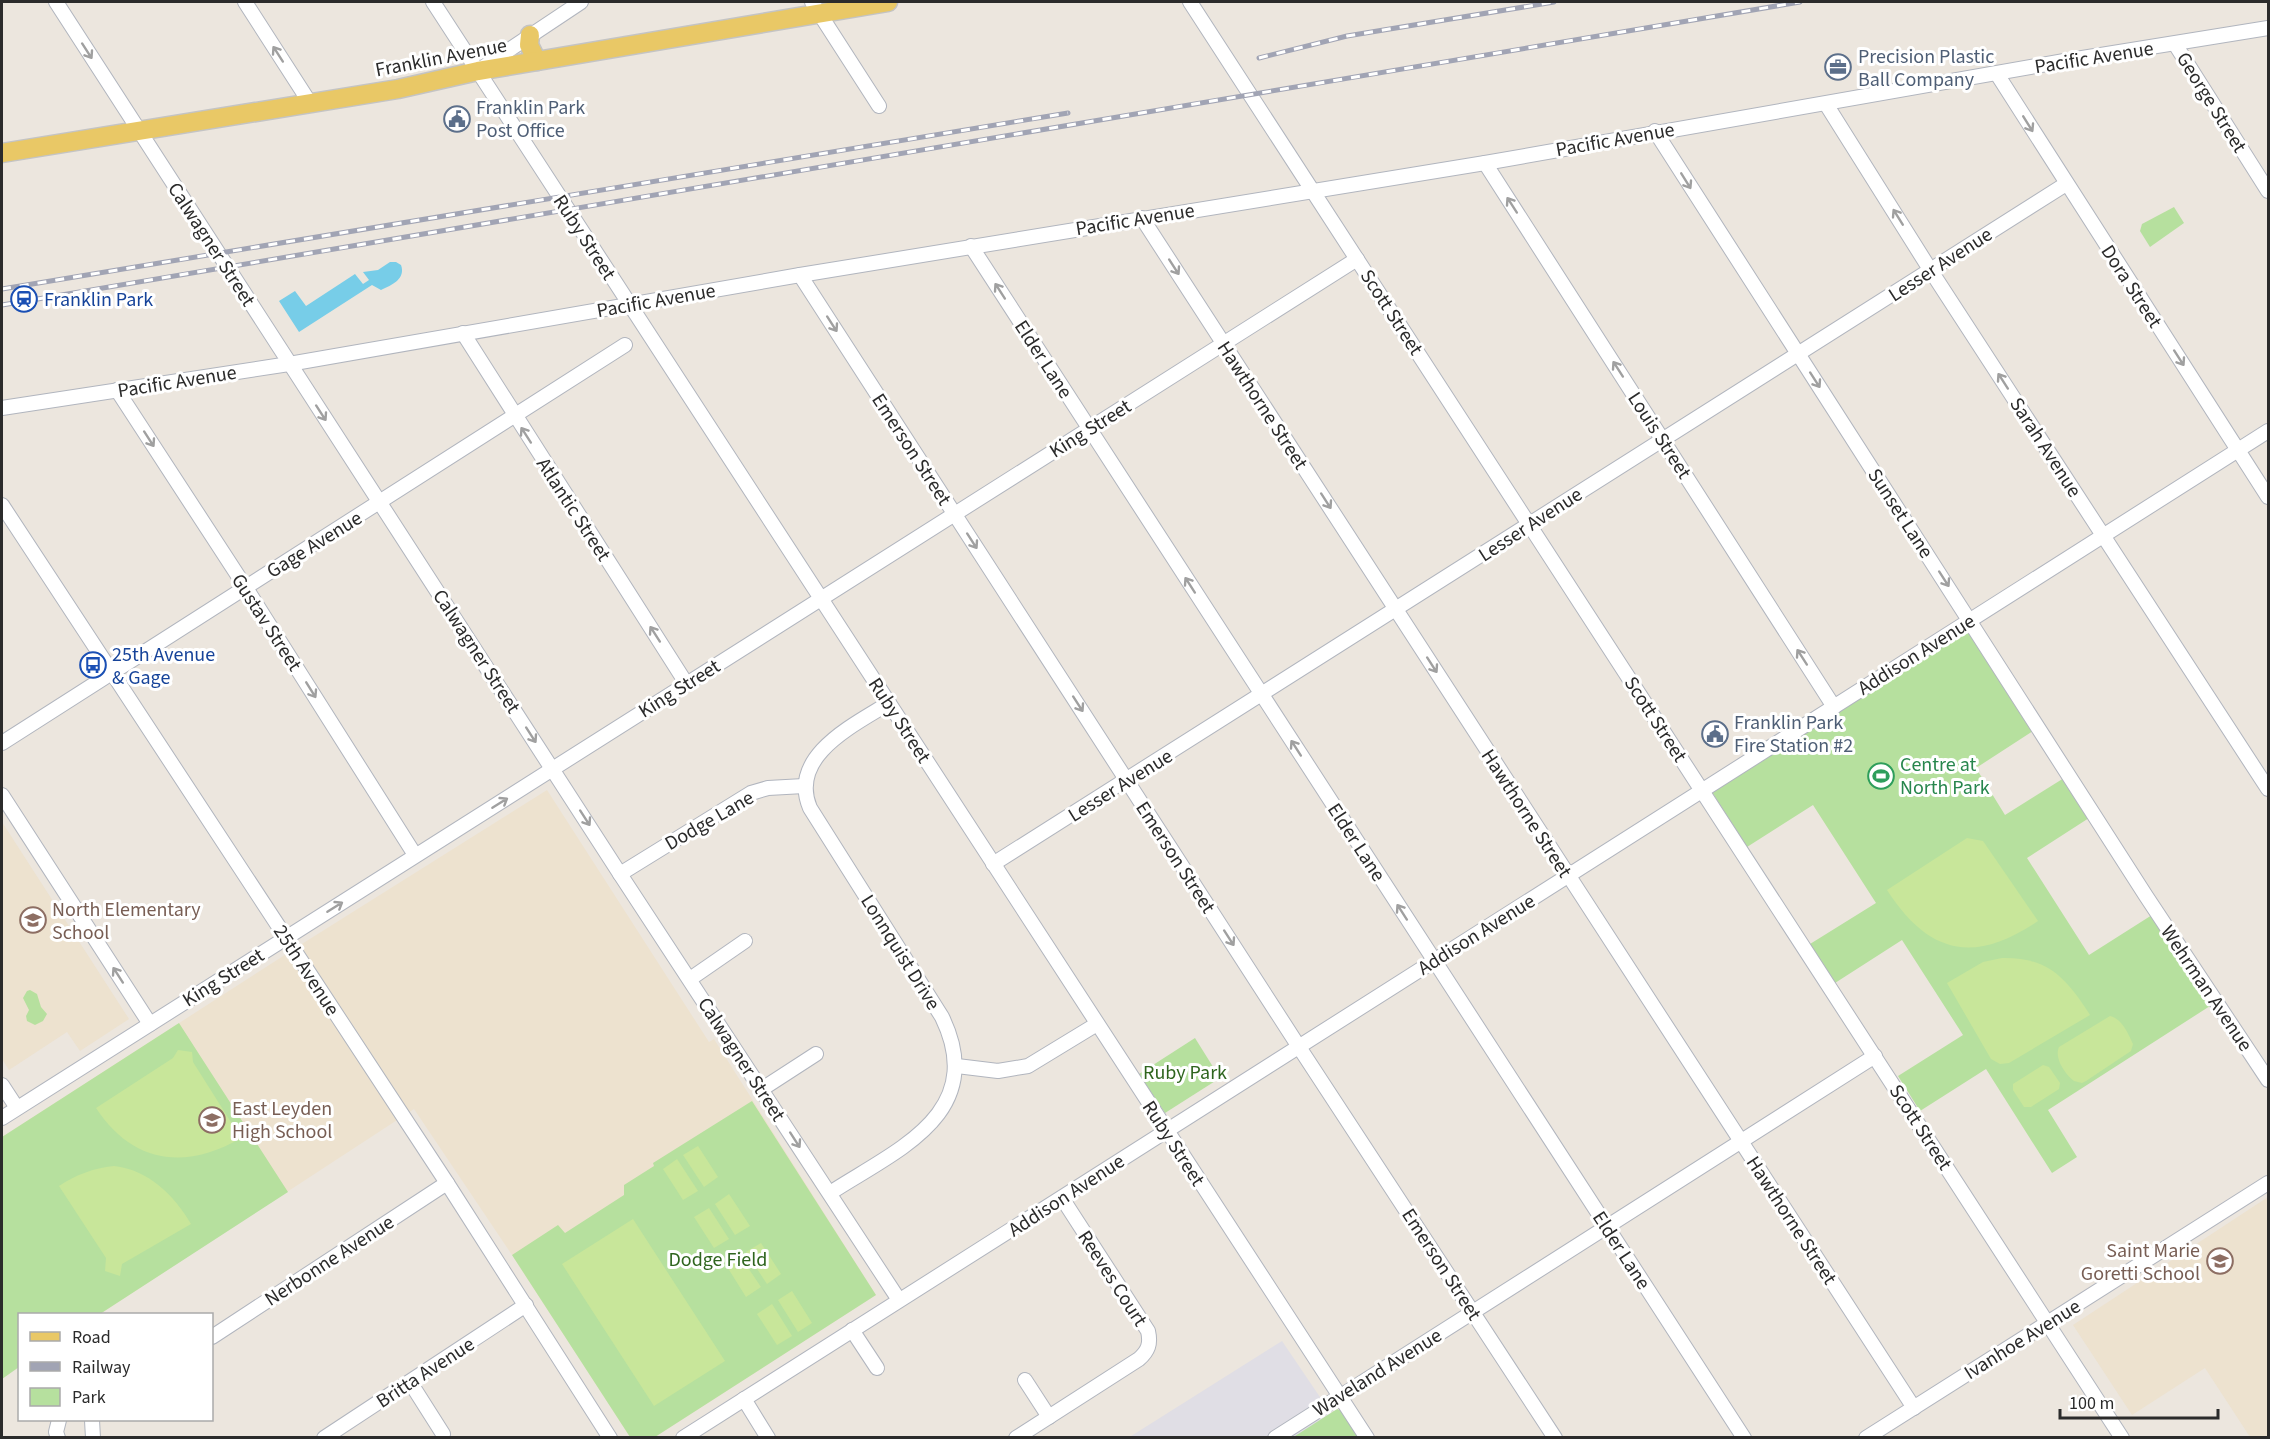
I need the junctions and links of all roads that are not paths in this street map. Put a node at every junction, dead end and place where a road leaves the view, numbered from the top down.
1 (56, 2) edge
2 (245, 2) edge
3 (433, 2) edge
4 (581, 2) edge
5 (888, 2) edge
6 (1190, 2) edge
7 (815, 7) edge
8 (2268, 28) edge
9 (531, 35) junction
10 (2175, 44) junction
11 (537, 61) junction
12 (478, 71) junction
13 (1997, 74) junction
14 (309, 103) junction
15 (1826, 104) junction
16 (879, 106) dead end
17 (1655, 131) junction
18 (139, 132) junction
19 (2, 153) edge
20 (1485, 163) junction
21 (2066, 184) junction
22 (1313, 190) junction
23 (2268, 191) edge
24 (1142, 218) junction
25 (971, 246) junction
26 (1357, 259) junction
27 (1931, 271) junction
28 (800, 274) junction
29 (630, 305) junction
30 (463, 333) junction
31 (1223, 344) junction
32 (625, 345) dead end
33 (1798, 353) junction
34 (289, 364) junction
35 (117, 390) junction
36 (2, 408) edge
37 (514, 417) junction
38 (1089, 428) junction
39 (2268, 431) edge
40 (1662, 439) junction
41 (2238, 451) junction
42 (2268, 497) edge
43 (380, 502) junction
44 (2, 505) edge
45 (954, 514) junction
46 (1529, 524) junction
47 (2103, 536) junction
48 (246, 588) junction
49 (821, 598) junction
50 (1396, 609) junction
51 (1971, 620) junction
52 (112, 673) junction
53 (686, 683) junction
54 (1262, 696) junction
55 (888, 703) junction
56 (1834, 706) junction
57 (2, 743) edge
58 (553, 769) junction
59 (1127, 781) junction
60 (804, 786) junction
61 (2268, 789) edge
62 (1702, 790) junction
63 (2, 795) edge
64 (415, 855) junction
65 (993, 864) junction
66 (620, 874) junction
67 (1568, 876) junction
68 (2146, 896) joint
69 (286, 938) junction
70 (745, 941) dead end
71 (1434, 961) junction
72 (690, 979) junction
73 (150, 1024) junction
74 (1097, 1024) junction
75 (1299, 1047) junction
76 (816, 1054) dead end
77 (1875, 1056) junction
78 (957, 1066) junction
79 (2268, 1080) edge
80 (2, 1085) edge
81 (762, 1089) junction
82 (17, 1108) junction
83 (2, 1118) edge
84 (1166, 1131) junction
85 (1741, 1141) junction
86 (2268, 1183) edge
87 (447, 1184) junction
88 (830, 1193) junction
89 (1062, 1198) junction
90 (1607, 1227) junction
91 (899, 1300) junction
92 (526, 1305) junction
93 (1473, 1311) junction
94 (2048, 1323) junction
95 (852, 1330) junction
96 (213, 1337) edge
97 (877, 1368) dead end
98 (1025, 1380) dead end
99 (410, 1382) junction
100 (1340, 1396) junction
101 (744, 1399) junction
102 (1914, 1408) junction
103 (1049, 1417) junction
104 (58, 1421) edge
105 (442, 1434) dead end
106 (58, 1437) edge
107 (324, 1437) edge
108 (610, 1437) edge
109 (683, 1437) edge
110 (768, 1437) edge
111 (1016, 1437) edge
112 (1275, 1437) edge
113 (1367, 1437) edge
114 (1555, 1437) edge
115 (1744, 1437) edge
116 (1866, 1437) edge
117 (2122, 1437) edge

1 -> 18 street, Calwagner Street
14 -> 2 street
3 - 12 street, Ruby Street
4 - 9 street
5 - 7 main road, Franklin Avenue
6 - 22 street, Scott Street
7 - 11 main road, Franklin Avenue
7 - 16 street
8 - 10 street, Pacific Avenue
9 - 11 main road
9 - 12 street
10 - 13 street, Pacific Avenue
10 - 23 street, George Street
11 - 12 main road, Franklin Avenue
12 - 14 main road, Franklin Avenue
12 - 29 street, Ruby Street
13 - 15 street, Pacific Avenue
13 -> 21 street, Dora Street
14 - 18 main road, Franklin Avenue
15 - 17 street, Pacific Avenue
27 -> 15 street, Sarah Avenue
17 - 20 street, Pacific Avenue
17 -> 33 street, Sunset Lane
18 - 19 main road, Franklin Avenue
18 - 34 street, Calwagner Street
20 - 22 street, Pacific Avenue
40 -> 20 street, Louis Street
21 - 27 street, Lesser Avenue
21 -> 41 street, Dora Street
22 - 24 street, Pacific Avenue
22 - 26 street, Scott Street
24 - 25 street, Pacific Avenue
24 -> 31 street, Hawthorne Street
25 - 28 street, Pacific Avenue
38 -> 25 street, Elder Lane
26 - 31 street, King Street
26 - 46 street, Scott Street
27 - 33 street, Lesser Avenue
47 -> 27 street, Sarah Avenue
28 - 29 street, Pacific Avenue
28 -> 45 street, Emerson Street
29 - 30 street, Pacific Avenue
29 - 49 street, Ruby Street
30 - 34 street, Pacific Avenue
30 - 37 street, Atlantic Street
31 - 38 street, King Street
31 -> 50 street, Hawthorne Street
32 - 37 street, Gage Avenue
33 - 40 street, Lesser Avenue
33 -> 51 street, Sunset Lane
34 - 35 street, Pacific Avenue
34 -> 43 street, Calwagner Street
35 - 36 street, Pacific Avenue
35 -> 48 street, Gustav Street
37 - 43 street, Gage Avenue
53 -> 37 street, Atlantic Street
38 - 45 street, King Street
54 -> 38 street, Elder Lane
39 - 41 street, Addison Avenue
40 - 46 street, Lesser Avenue
56 -> 40 street, Louis Street
41 - 42 street, Dora Street
41 - 47 street, Addison Avenue
43 - 48 street, Gage Avenue
43 -> 58 street, Calwagner Street
44 - 52 street, 25th Avenue
45 - 49 street, King Street
45 -> 59 street, Emerson Street
46 - 50 street, Lesser Avenue
46 - 62 street, Scott Street
47 - 51 street, Addison Avenue
47 - 61 street, Sarah Avenue
48 - 52 street, Gage Avenue
48 -> 64 street, Gustav Street
49 - 53 street, King Street
49 - 55 street, Ruby Street
50 - 54 street, Lesser Avenue
50 -> 67 street, Hawthorne Street
51 - 56 street, Addison Avenue
51 - 68 street, Sunset Lane
52 - 57 street, Gage Avenue
52 - 69 street, 25th Avenue
53 - 58 street, King Street
54 - 59 street, Lesser Avenue
71 -> 54 street, Elder Lane
55 - 60 street
55 - 65 street, Ruby Street
56 - 62 street, Addison Avenue
64 -> 58 street, King Street
58 -> 66 street, Calwagner Street
59 - 65 street, Lesser Avenue
59 -> 75 street, Emerson Street
60 - 66 street, Dodge Lane
60 - 78 street, Lonnquist Drive
62 - 67 street, Addison Avenue
62 - 77 street, Scott Street
73 -> 63 street
69 -> 64 street, King Street
65 - 74 street, Ruby Street
66 - 72 street, Calwagner Street
67 - 71 street, Addison Avenue
67 - 85 street, Hawthorne Street
68 - 79 street, Wehrman Avenue
69 - 73 street, King Street
69 - 87 street, 25th Avenue
70 - 72 street
71 - 75 street, Addison Avenue
71 - 90 street, Elder Lane
72 - 81 street, Calwagner Street
73 - 82 street, King Street
74 - 78 street
74 - 84 street, Ruby Street
75 - 84 street, Addison Avenue
75 - 93 street, Emerson Street
76 - 81 street
77 - 85 street, Waveland Avenue
77 - 94 street, Scott Street
78 - 88 street, Lonnquist Drive
80 - 82 street
81 -> 88 street, Calwagner Street
82 - 83 street, King Street
84 - 89 street, Addison Avenue
84 - 100 street, Ruby Street
85 - 90 street, Waveland Avenue
85 - 102 street, Hawthorne Street
86 - 94 street, Ivanhoe Avenue
87 - 92 street, 25th Avenue
87 - 96 street, Nerbonne Avenue
88 - 91 street, Calwagner Street
89 - 91 street, Addison Avenue
89 - 103 street, Reeves Court
90 - 93 street, Waveland Avenue
90 - 115 street, Elder Lane
91 - 95 street, Addison Avenue
92 - 99 street, Britta Avenue
92 - 108 street, 25th Avenue
93 - 100 street, Waveland Avenue
93 - 114 street, Emerson Street
94 - 102 street, Ivanhoe Avenue
94 - 117 street, Scott Street
95 - 97 street
95 - 101 street, Addison Avenue
98 - 103 street
99 - 105 street
99 - 107 street, Britta Avenue
100 - 112 street, Waveland Avenue
100 - 113 street, Ruby Street
101 - 109 street, Addison Avenue
101 - 110 street
102 - 116 street, Ivanhoe Avenue
103 - 111 street, Reeves Court
104 - 106 street

